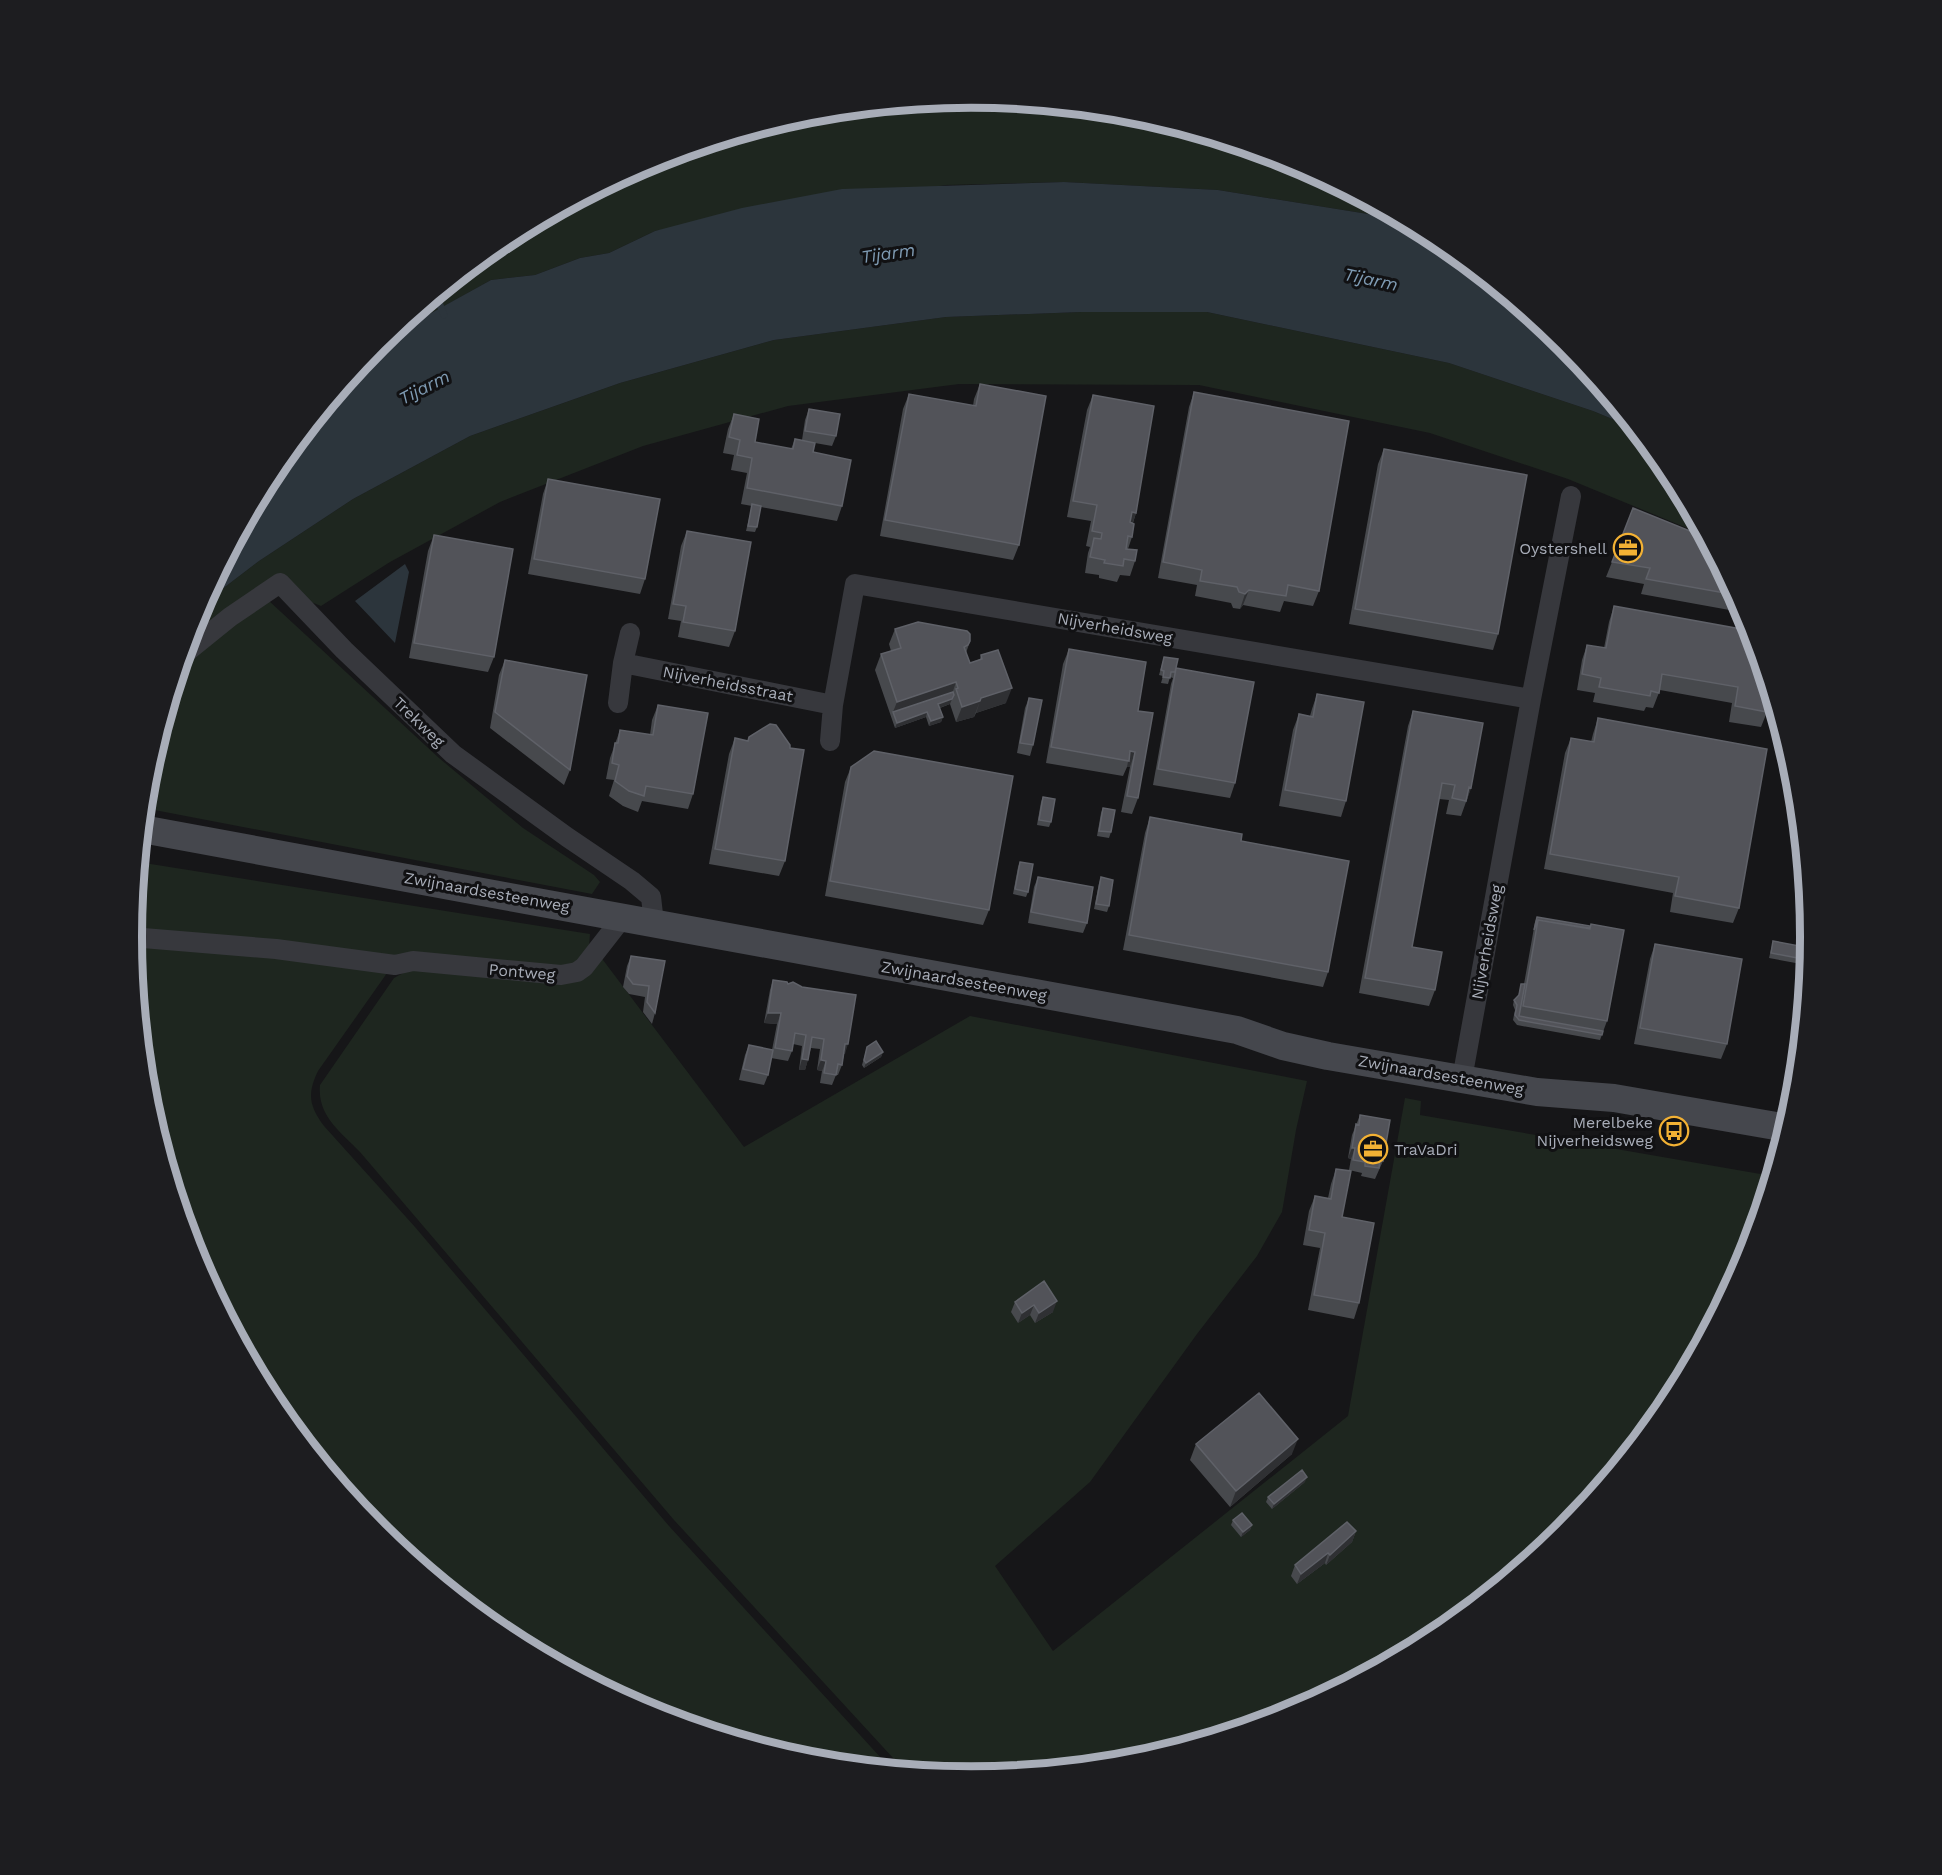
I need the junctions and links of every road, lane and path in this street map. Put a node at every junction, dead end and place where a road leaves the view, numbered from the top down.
1 (1570, 496) dead end
2 (630, 633) dead end
3 (196, 645) edge
4 (623, 663) junction
5 (1531, 699) junction
6 (618, 703) dead end
7 (833, 705) junction
8 (830, 741) dead end
9 (149, 831) edge
10 (623, 917) junction
11 (654, 923) junction
12 (142, 938) edge
13 (1462, 1079) junction
14 (1778, 1126) edge

1 - 5 street, Nijverheidsweg
2 - 4 street
3 - 11 street, Trekweg
4 - 6 street
4 - 7 street, Nijverheidsstraat
5 - 7 street, Nijverheidsweg
5 - 13 street, Nijverheidsweg
7 - 8 street, Nijverheidsweg
9 - 10 main road, Zwijnaardsesteenweg
10 - 11 main road, Zwijnaardsesteenweg
10 - 12 street, Pontweg
11 - 13 main road, Zwijnaardsesteenweg
13 - 14 main road, Zwijnaardsesteenweg

